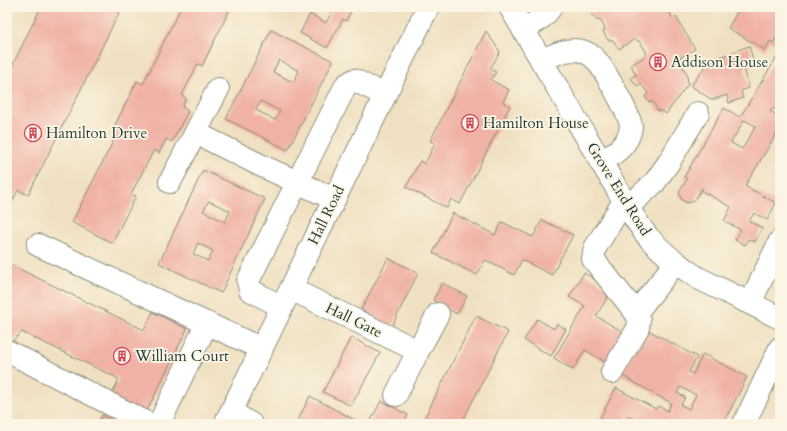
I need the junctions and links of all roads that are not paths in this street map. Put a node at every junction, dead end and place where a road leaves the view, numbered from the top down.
1 (428, 7) edge
2 (510, 7) edge
3 (551, 7) edge
4 (523, 29) junction
5 (541, 60) junction
6 (218, 89) dead end
7 (385, 95) junction
8 (698, 113) dead end
9 (196, 133) junction
10 (601, 163) junction
11 (170, 182) dead end
12 (298, 182) junction
13 (334, 199) junction
14 (626, 204) junction
15 (780, 241) edge
16 (38, 245) dead end
17 (676, 262) junction
18 (287, 298) junction
19 (750, 303) junction
20 (636, 313) junction
21 (438, 314) dead end
22 (780, 318) edge
23 (207, 323) junction
24 (780, 348) edge
25 (262, 349) junction
26 (7, 351) edge
27 (418, 351) junction
28 (612, 372) dead end
29 (396, 395) dead end
30 (228, 418) edge
31 (149, 424) edge
32 (159, 424) edge
33 (252, 424) edge
34 (744, 424) edge

1 - 7 street, Hall Road
2 - 4 street, Grove End Road
3 - 4 street
4 - 5 street, Grove End Road
5 - 10 street, Grove End Road
5 - 10 street
6 - 9 street
7 - 12 street, Hall Gate
7 - 13 street, Hall Road
8 - 14 street
9 - 11 street
9 - 12 street
10 - 14 street, Grove End Road
12 - 13 street
12 - 18 street, Hall Gate
13 - 18 street, Hall Road
14 - 17 street, Grove End Road
14 - 20 street
15 - 19 street
16 - 23 street
17 - 19 street, Grove End Road
17 - 20 street
18 - 25 street, Hall Road
18 - 27 street, Hall Gate
19 - 22 street, Grove End Road
20 - 28 street
21 - 27 street
23 - 25 street
23 - 32 street
24 - 34 street
25 - 30 street, Hall Road
26 - 31 street
27 - 29 street
30 - 33 street

